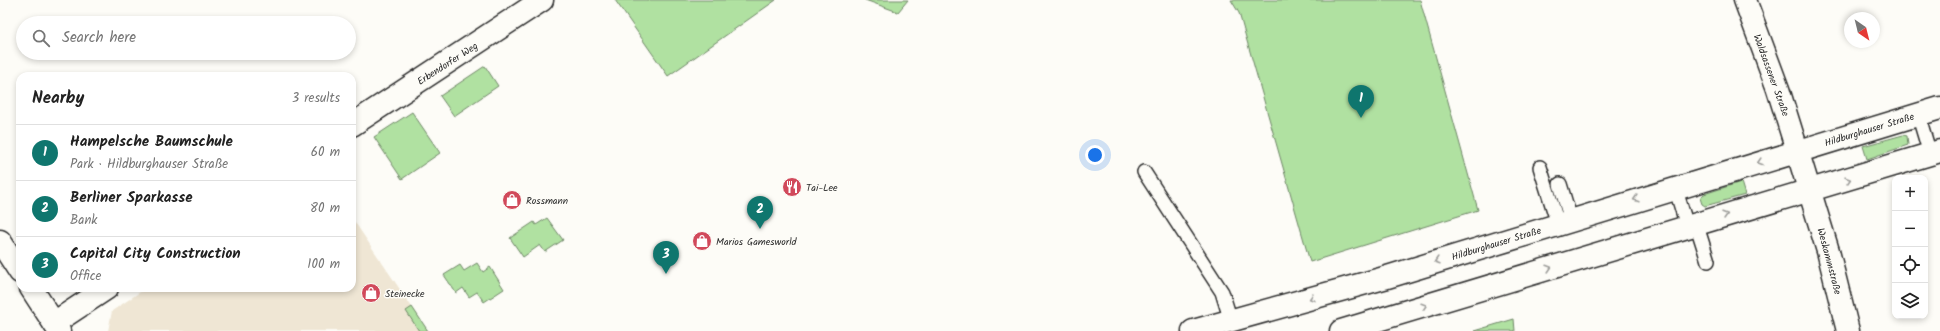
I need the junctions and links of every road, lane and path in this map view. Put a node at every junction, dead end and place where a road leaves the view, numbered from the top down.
1 (542, 0) edge
2 (1745, 0) edge
3 (1940, 108) edge
4 (1918, 114) junction
5 (356, 122) edge
6 (1797, 150) junction
7 (1935, 152) edge
8 (1540, 167) dead end
9 (1144, 172) dead end
10 (1560, 184) dead end
11 (1675, 187) junction
12 (1810, 191) junction
13 (1564, 222) junction
14 (1692, 224) junction
15 (0, 241) edge
16 (1708, 261) dead end
17 (16, 266) edge
18 (34, 292) edge
19 (102, 292) edge
20 (1231, 321) junction
21 (56, 327) edge
22 (1193, 331) edge
23 (1341, 331) edge
24 (1848, 331) edge

1 - 5 main road, Erbendorfer Weg
2 - 6 main road, Waldsassener Straße
3 - 4 main road, Hildburghauser Straße
4 - 6 main road, Hildburghauser Straße
4 - 7 lane
6 -> 11 main road, Hildburghauser Straße
6 - 12 main road
12 -> 7 main road
8 - 13 lane
9 - 20 lane
10 - 13 lane
11 -> 13 main road, Hildburghauser Straße
11 - 14 lane
14 -> 12 main road
12 - 24 main road, Weskammstraße
13 -> 20 main road, Hildburghauser Straße
14 - 16 lane
23 -> 14 main road
15 - 17 main road
18 - 21 main road
19 - 21 main road
20 - 22 main road, Hildburghauser Straße

